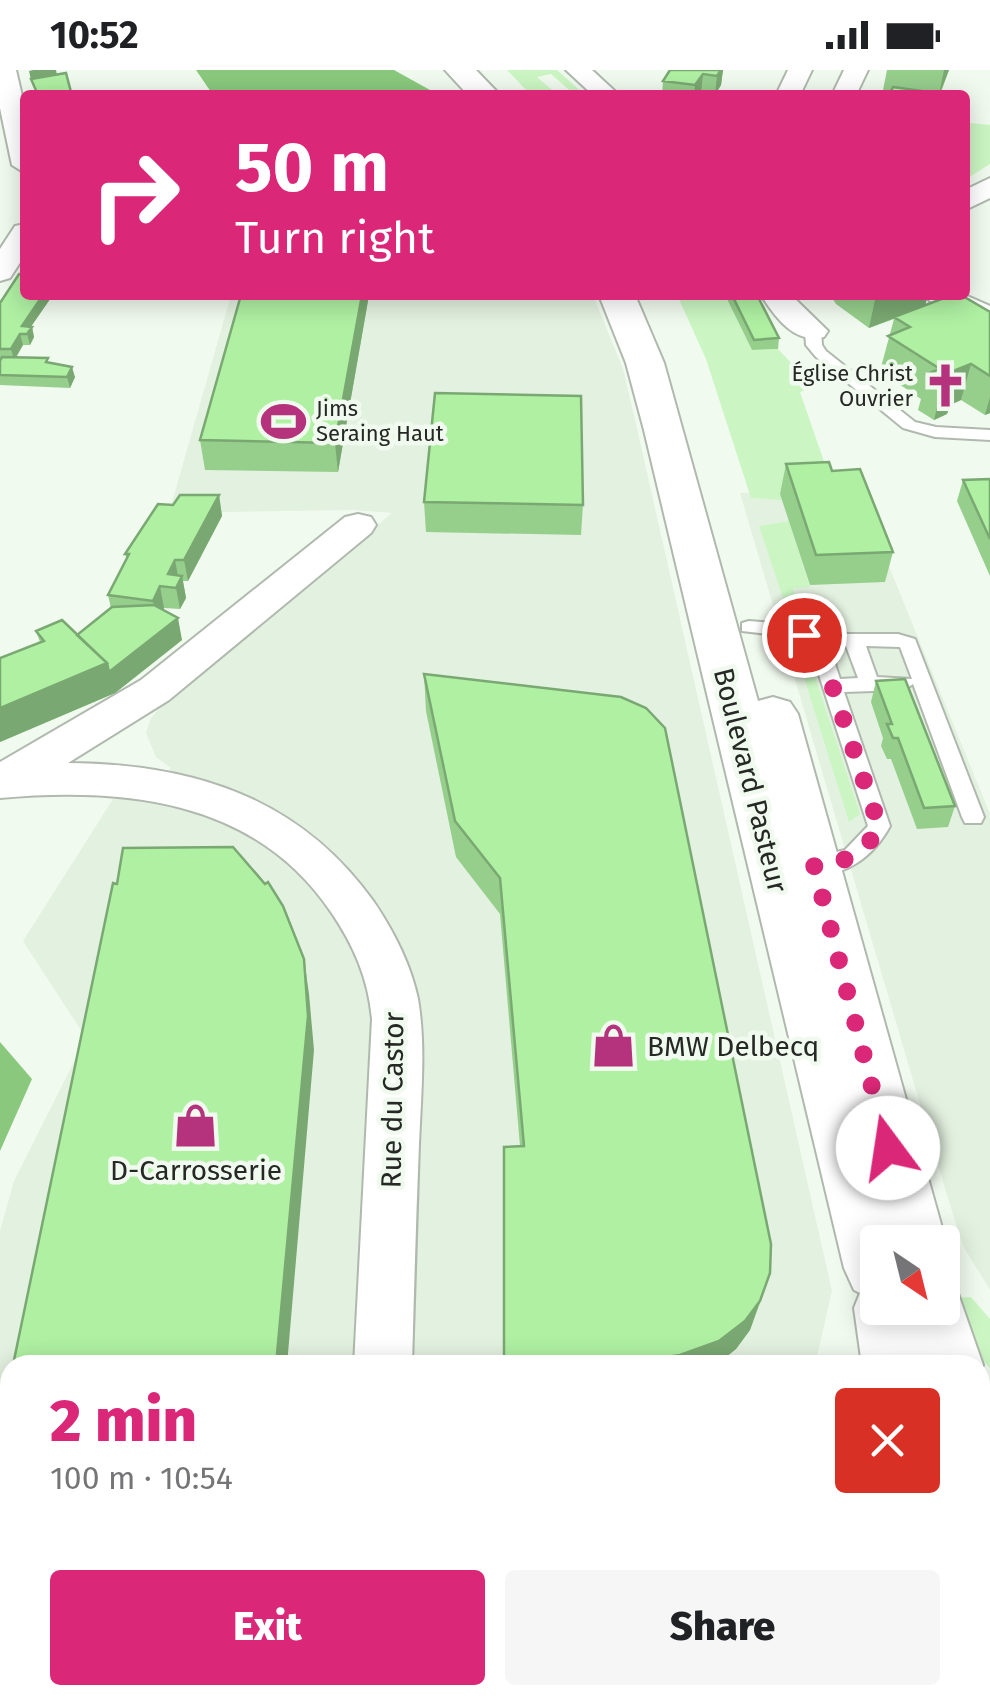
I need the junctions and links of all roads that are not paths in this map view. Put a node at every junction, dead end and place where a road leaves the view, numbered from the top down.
1 (4, 70) edge
2 (459, 70) edge
3 (484, 70) edge
4 (619, 70) edge
5 (582, 74) edge
6 (480, 90) edge
7 (504, 90) edge
8 (602, 90) edge
9 (20, 142) edge
10 (20, 240) edge
11 (0, 272) edge
12 (619, 300) edge
13 (646, 300) edge
14 (779, 300) edge
15 (951, 300) edge
16 (990, 317) edge
17 (813, 332) joint
18 (990, 436) edge
19 (358, 525) dead end
20 (749, 627) junction
21 (817, 640) junction
22 (854, 641) junction
23 (922, 682) junction
24 (870, 685) junction
25 (832, 686) junction
26 (155, 690) junction
27 (78, 762) junction
28 (143, 768) junction
29 (0, 782) edge
30 (973, 817) dead end
31 (814, 865) junction
32 (867, 1225) edge
33 (909, 1225) edge
34 (892, 1325) edge
35 (936, 1325) edge
36 (383, 1355) edge
37 (896, 1355) edge
38 (945, 1355) edge

1 - 9 street
2 - 6 street
3 - 7 street
4 - 5 street
5 - 8 street
10 - 11 street
12 - 32 street, Boulevard Pasteur
13 - 20 street, Boulevard Pasteur
14 - 17 street
15 - 16 street
17 - 18 lane
19 - 26 street
20 - 21 lane
20 - 31 street, Boulevard Pasteur
21 - 22 lane
21 - 25 lane
22 - 23 lane
22 - 24 lane
23 - 24 lane
23 - 30 lane
24 - 25 lane
25 - 31 lane
26 - 27 street
26 - 28 street
27 - 28 street, Rue du Castor
27 - 29 street, Rue du Castor
28 - 36 street, Rue du Castor
31 - 33 street, Boulevard Pasteur
34 - 37 street
35 - 38 street

